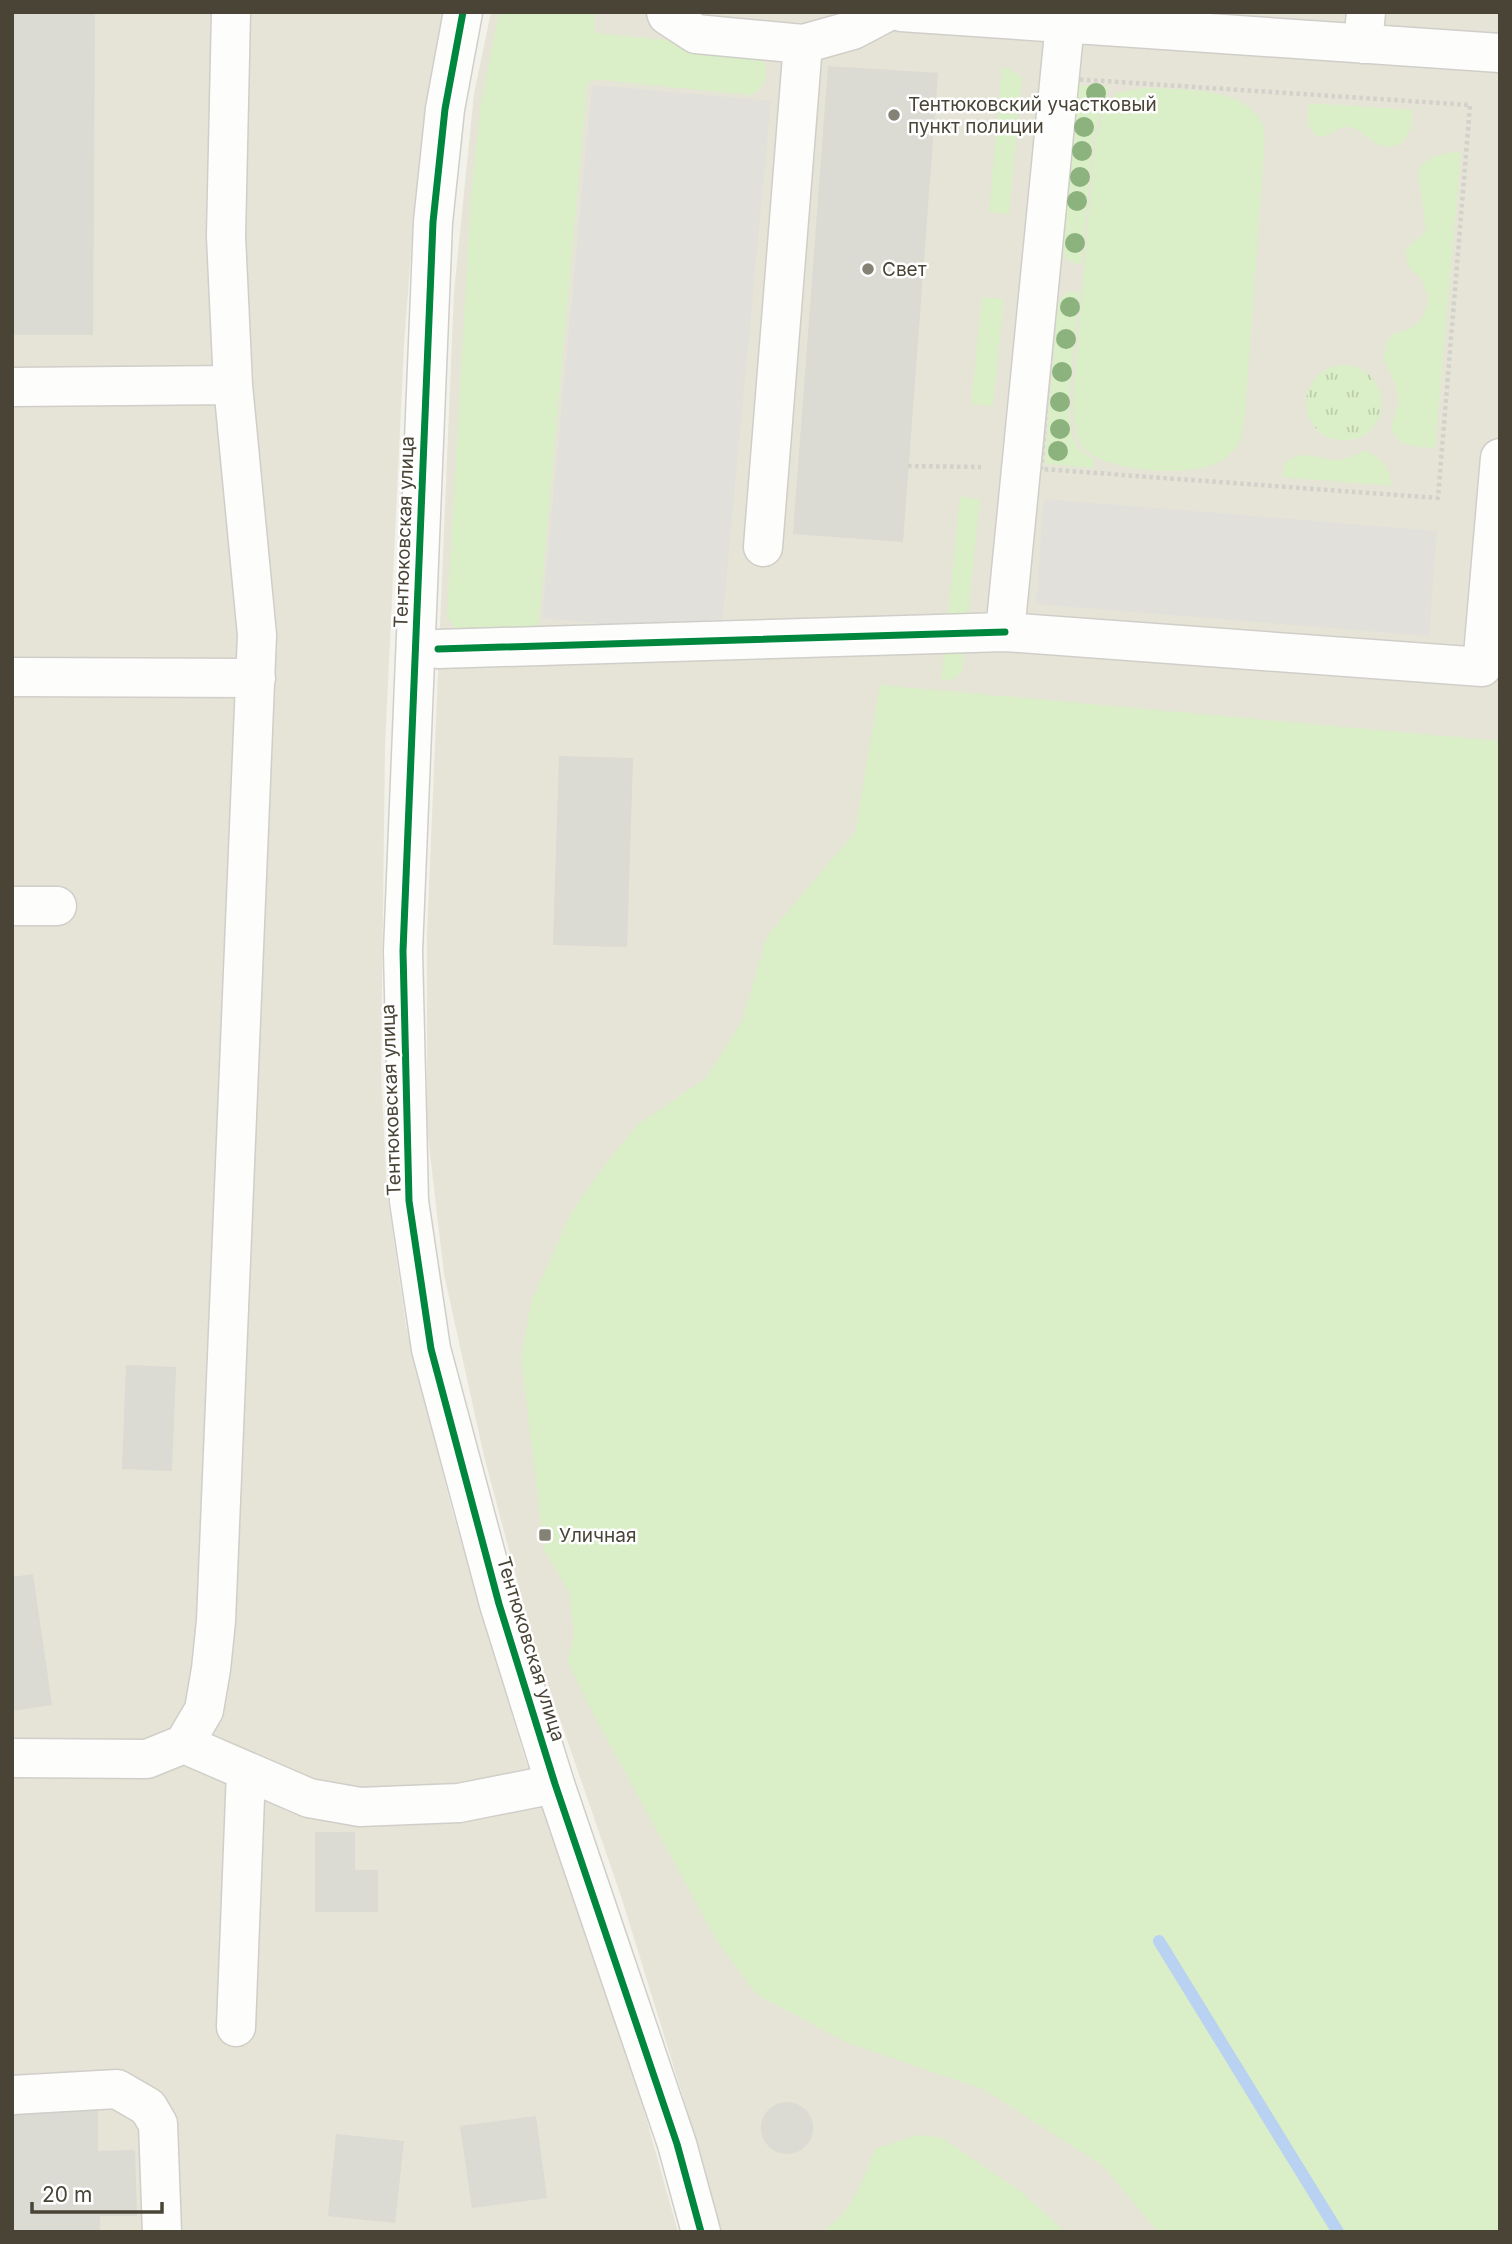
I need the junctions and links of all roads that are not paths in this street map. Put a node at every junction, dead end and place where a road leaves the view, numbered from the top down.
1 (231, 12) edge
2 (463, 12) edge
3 (666, 12) edge
4 (887, 12) edge
5 (901, 12) edge
6 (1065, 23) junction
7 (1365, 28) edge
8 (803, 44) junction
9 (1500, 53) edge
10 (233, 385) junction
11 (12, 387) edge
12 (1500, 458) edge
13 (763, 547) dead end
14 (1005, 632) junction
15 (438, 649) dead end
16 (12, 677) edge
17 (256, 678) junction
18 (12, 905) edge
19 (57, 906) dead end
20 (184, 1744) junction
21 (12, 1758) edge
22 (246, 1772) junction
23 (555, 1784) junction
24 (236, 2027) dead end
25 (12, 2095) edge
26 (162, 2232) edge
27 (701, 2232) edge

1 - 10 street
2 - 23 street, Тентюковская улица
3 - 8 street
4 - 8 street
5 - 6 street
6 - 7 street
6 - 14 street
7 - 9 street
8 - 13 street
10 - 11 street
10 - 17 street
12 - 14 street
14 - 15 street
16 - 17 street
17 - 20 street
18 - 19 street
20 - 21 street
20 - 22 street
22 - 23 street
22 - 24 street
23 - 27 street, Тентюковская улица
25 - 26 street

